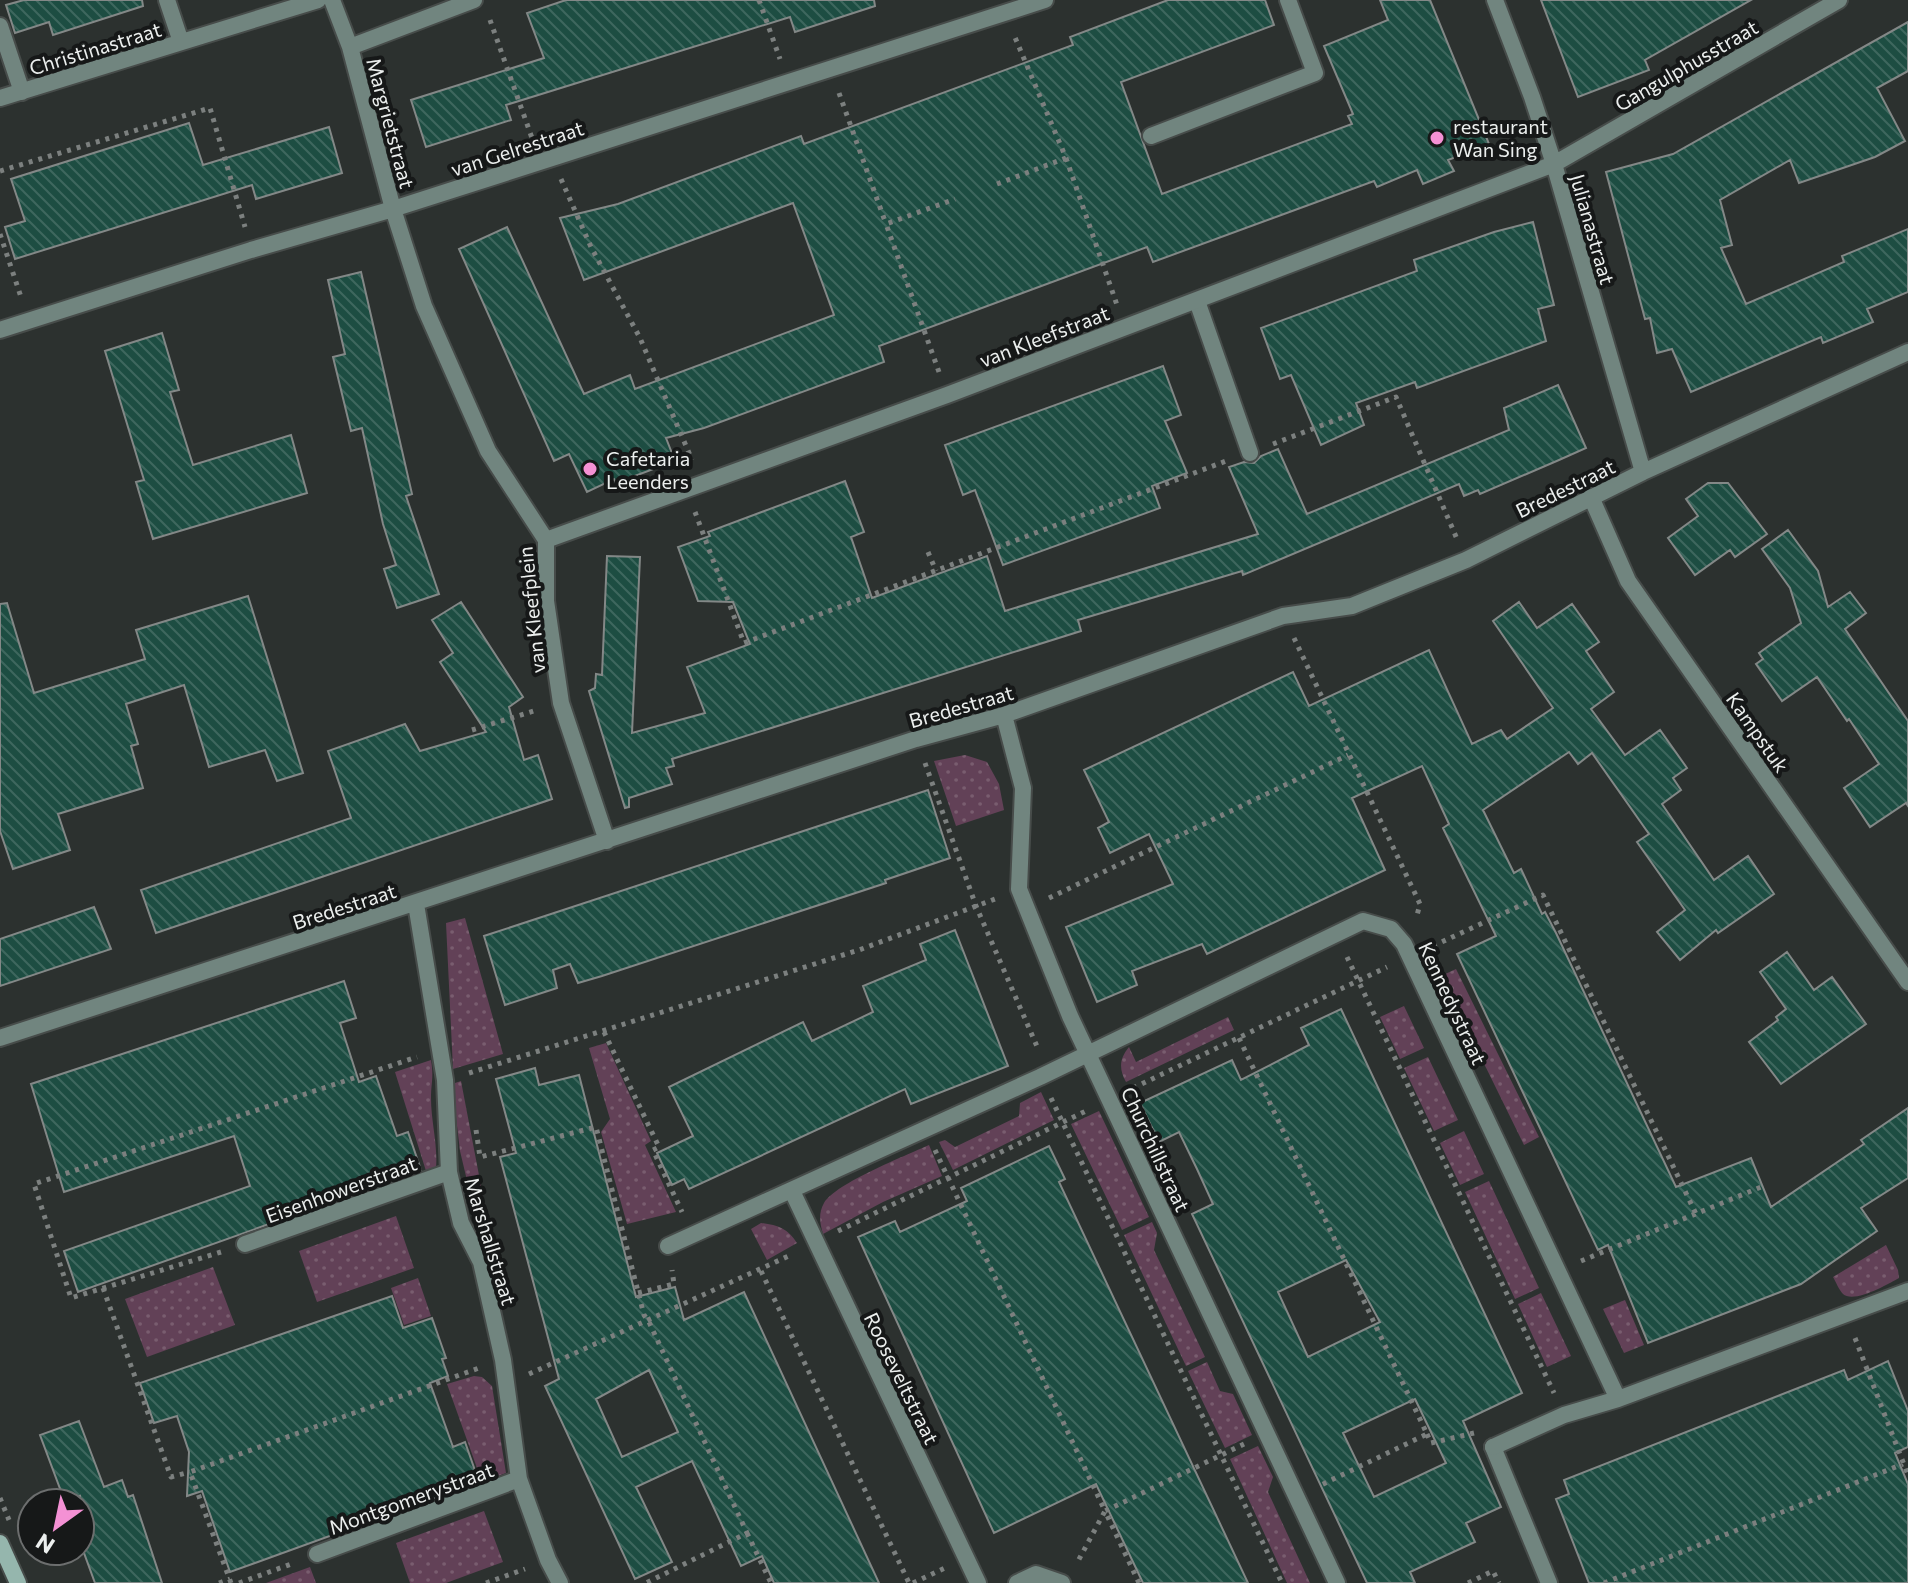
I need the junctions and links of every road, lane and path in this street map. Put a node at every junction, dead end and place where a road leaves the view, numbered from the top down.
1 (167, 0) edge
2 (318, 0) edge
3 (332, 0) edge
4 (474, 0) edge
5 (759, 0) edge
6 (1045, 0) edge
7 (1288, 0) edge
8 (1495, 0) edge
9 (1839, 0) edge
10 (488, 15) dead end
11 (1005, 15) junction
12 (0, 26) edge
13 (181, 42) junction
14 (350, 47) junction
15 (831, 69) junction
16 (789, 83) junction
17 (22, 92) junction
18 (0, 98) edge
19 (1151, 136) dead end
20 (1066, 158) junction
21 (546, 159) junction
22 (1554, 164) junction
23 (0, 171) edge
24 (997, 184) dead end
25 (955, 199) dead end
26 (393, 209) junction
27 (886, 224) junction
28 (0, 234) edge
29 (251, 250) junction
30 (1197, 301) junction
31 (28, 321) junction
32 (1125, 327) junction
33 (0, 330) edge
34 (1908, 352) edge
35 (947, 395) junction
36 (1250, 453) junction
37 (1643, 472) junction
38 (694, 486) junction
39 (1591, 497) junction
40 (546, 540) junction
41 (928, 552) dead end
42 (1466, 560) junction
43 (936, 571) junction
44 (1283, 616) junction
45 (561, 703) junction
46 (1004, 715) junction
47 (472, 730) dead end
48 (916, 739) junction
49 (1348, 755) junction
50 (607, 841) junction
51 (1019, 889) junction
52 (416, 904) junction
53 (976, 906) junction
54 (1027, 909) junction
55 (1336, 934) junction
56 (1406, 950) junction
57 (1358, 981) junction
58 (1908, 982) edge
59 (604, 1032) junction
60 (1239, 1037) junction
61 (0, 1038) edge
62 (441, 1049) junction
63 (1087, 1053) junction
64 (1040, 1077) junction
65 (469, 1088) dead end
66 (1110, 1099) junction
67 (474, 1115) dead end
68 (1064, 1122) junction
69 (925, 1127) junction
70 (449, 1172) junction
71 (948, 1179) junction
72 (1761, 1187) dead end
73 (792, 1191) junction
74 (1696, 1214) junction
75 (693, 1234) junction
76 (815, 1243) junction
77 (245, 1244) joint
78 (668, 1246) joint
79 (761, 1271) junction
80 (1558, 1271) junction
81 (103, 1288) junction
82 (1908, 1291) edge
83 (638, 1293) junction
84 (1846, 1315) junction
85 (649, 1322) junction
86 (503, 1360) junction
87 (507, 1384) junction
88 (1618, 1399) junction
89 (1564, 1415) junction
90 (1267, 1433) junction
91 (1427, 1434) junction
92 (1493, 1447) junction
93 (1223, 1455) junction
94 (1903, 1464) junction
95 (190, 1472) junction
96 (1908, 1475) edge
97 (519, 1479) junction
98 (1297, 1497) junction
99 (1105, 1511) junction
100 (747, 1533) junction
101 (0, 1543) edge
102 (317, 1554) joint
103 (548, 1560) junction
104 (1067, 1577) edge
105 (230, 1581) edge
106 (18, 1583) edge
107 (219, 1583) edge
108 (239, 1583) edge
109 (486, 1583) edge
110 (560, 1583) edge
111 (646, 1583) edge
112 (771, 1583) edge
113 (909, 1583) edge
114 (978, 1583) edge
115 (1017, 1583) edge
116 (1139, 1583) edge
117 (1282, 1583) edge
118 (1337, 1583) edge
119 (1468, 1583) edge
120 (1499, 1583) edge
121 (1549, 1583) edge
122 (1604, 1583) edge

1 - 13 street, Christinastraat
2 - 13 street, Christinastraat
3 - 14 street, Margrietstraat
4 - 14 street, Margrietstraat
5 - 16 path
6 - 11 street, van Gelrestraat
7 - 19 street
8 - 22 street, Julianastraat
9 - 22 street, Gangulphusstraat
10 - 21 path
11 - 15 street, van Gelrestraat
11 - 20 path
12 - 17 street, Christinastraat
13 - 17 street, Christinastraat
14 - 26 street, Margrietstraat
15 - 16 street, van Gelrestraat
15 - 27 path
16 - 21 street, van Gelrestraat
17 - 18 street, Christinastraat
20 - 24 path
20 - 32 path
21 - 26 street, van Gelrestraat
21 - 38 path
22 - 30 street, van Kleefstraat
22 - 37 street, Julianastraat
23 - 29 path
25 - 27 path
26 - 29 street, van Gelrestraat
26 - 40 street, van Kleefplein
27 - 35 path
28 - 31 path
29 - 31 street, van Gelrestraat
30 - 32 street, van Kleefstraat
30 - 36 street
31 - 33 street, van Gelrestraat
32 - 35 street, van Kleefstraat
34 - 37 street, Bredestraat
35 - 38 street, van Kleefstraat
36 - 42 path
36 - 43 path
37 - 39 street, Bredestraat
38 - 40 street, van Kleefstraat
38 - 43 path
39 - 42 street, Bredestraat
39 - 58 street, Kampstuk
40 - 45 street, van Kleefplein
41 - 43 path
42 - 44 street, Bredestraat
44 - 46 street, Bredestraat
44 - 49 path
45 - 47 path
45 - 50 street, van Kleefplein
46 - 48 street, Bredestraat
46 - 51 street, Churchillstraat
48 - 50 street, Bredestraat
48 - 53 path
49 - 54 path
49 - 56 path
50 - 52 street, Bredestraat
51 - 53 path
51 - 54 street, Churchillstraat
52 - 61 street, Bredestraat
52 - 62 street, Marshallstraat
53 - 59 path
53 - 64 path
54 - 63 street, Churchillstraat
55 - 56 street, Kennedystraat
55 - 57 path
55 - 63 street, Kennedystraat
56 - 57 path
56 - 74 path
56 - 80 street, Kennedystraat
57 - 60 path
57 - 89 path
59 - 65 path
59 - 75 path
60 - 66 path
60 - 91 path
62 - 70 street, Marshallstraat
62 - 81 path
63 - 64 street
63 - 66 street, Churchillstraat
64 - 68 path
64 - 69 street
66 - 68 path
66 - 90 street, Churchillstraat
67 - 83 path
68 - 71 path
68 - 93 path
69 - 71 path
69 - 73 street
70 - 77 street, Eisenhowerstraat
70 - 86 street, Marshallstraat
71 - 76 path
71 - 99 path
72 - 74 path
73 - 75 street
73 - 76 street, Rooseveltstraat
74 - 80 path
75 - 78 street
76 - 79 path
76 - 114 street, Rooseveltstraat
77 - 81 path
78 - 83 path
79 - 85 path
79 - 113 path
80 - 88 street, Kennedystraat
81 - 95 path
82 - 84 street
83 - 85 path
84 - 88 street
84 - 94 path
85 - 87 path
85 - 100 path
86 - 87 street, Marshallstraat
86 - 95 path
87 - 97 street, Marshallstraat
88 - 89 street
89 - 92 street
90 - 93 path
90 - 98 street, Churchillstraat
91 - 92 path
91 - 98 path
92 - 121 street
93 - 99 path
93 - 117 path
94 - 96 path
94 - 122 path
95 - 105 path
97 - 102 street, Montgomerystraat
97 - 103 street, Marshallstraat
98 - 118 street, Churchillstraat
99 - 104 path
99 - 116 path
100 - 111 path
100 - 112 path
101 - 106 street
102 - 108 path
103 - 109 path
103 - 110 street, Marshallstraat
104 - 115 street
105 - 107 path
119 - 120 path

